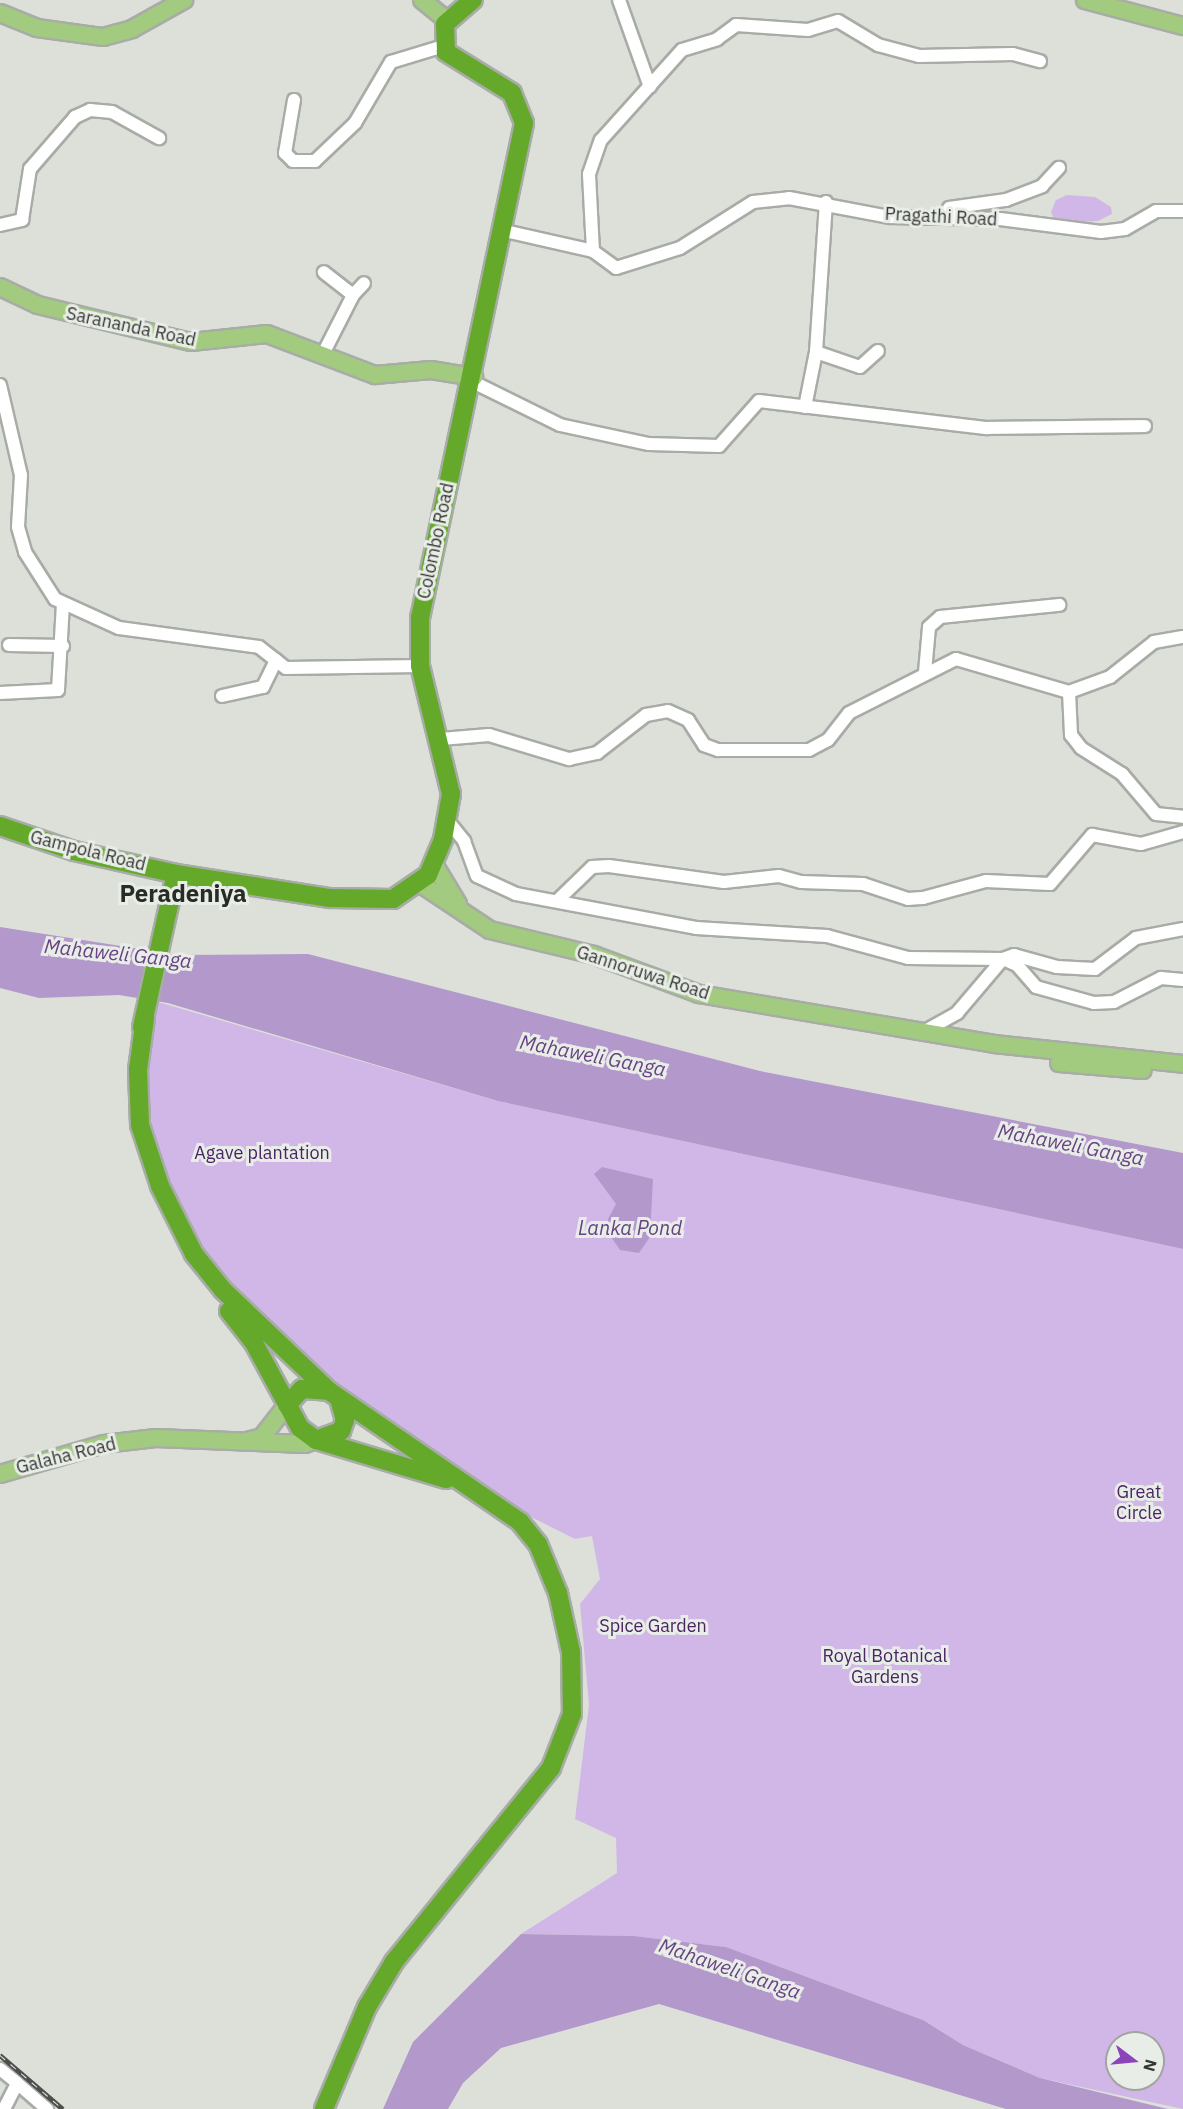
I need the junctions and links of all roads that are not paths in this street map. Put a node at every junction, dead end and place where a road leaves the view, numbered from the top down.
1 (184, 0) edge
2 (422, 0) edge
3 (619, 0) edge
4 (1085, 0) edge
5 (458, 7) edge
6 (0, 13) edge
7 (1183, 26) edge
8 (444, 46) junction
9 (1040, 61) dead end
10 (650, 87) junction
11 (294, 100) dead end
12 (159, 138) dead end
13 (1059, 168) dead end
14 (826, 202) junction
15 (1183, 211) edge
16 (882, 215) junction
17 (0, 225) edge
18 (505, 231) junction
19 (593, 251) junction
20 (324, 272) dead end
21 (364, 283) dead end
22 (0, 287) edge
23 (353, 295) junction
24 (878, 351) dead end
25 (816, 352) junction
26 (323, 354) junction
27 (473, 379) junction
28 (0, 385) edge
29 (805, 407) junction
30 (1146, 426) dead end
31 (63, 604) junction
32 (1059, 605) dead end
33 (1183, 637) edge
34 (9, 645) dead end
35 (63, 646) junction
36 (276, 660) junction
37 (420, 666) junction
38 (925, 672) junction
39 (1069, 692) junction
40 (0, 693) edge
41 (222, 696) dead end
42 (441, 739) junction
43 (1183, 817) edge
44 (448, 821) junction
45 (0, 826) edge
46 (1183, 832) edge
47 (434, 864) junction
48 (176, 874) junction
49 (421, 884) junction
50 (559, 899) junction
51 (463, 912) junction
52 (1183, 929) edge
53 (1003, 959) junction
54 (1183, 980) edge
55 (145, 1018) junction
56 (829, 1018) junction
57 (925, 1031) junction
58 (1183, 1064) edge
59 (1152, 1066) junction
60 (1183, 1074) edge
61 (334, 1395) junction
62 (287, 1405) junction
63 (316, 1440) junction
64 (241, 1443) junction
65 (0, 1474) edge
66 (542, 1561) junction
67 (0, 2069) edge
68 (17, 2083) junction
69 (4, 2109) edge
70 (47, 2109) edge
71 (324, 2109) edge

1 - 6 main road
2 - 5 main road
3 - 10 street
4 - 7 main road
5 - 8 highway
8 - 11 street
8 - 18 highway, Colombo Road
9 - 10 street
10 - 19 street
12 - 17 street
13 - 16 street
14 - 16 street, Pragathi Road
14 - 19 street, Pragathi Road
14 - 25 street
15 - 16 street, Pragathi Road
18 - 19 street, Pragathi Road
18 - 27 highway, Colombo Road
20 - 23 street
21 - 23 street
22 - 26 main road, Sarananda Road
23 - 26 street
24 - 25 street
25 - 29 street
26 - 27 main road, Sarananda Road
27 - 29 street
27 - 37 highway, Colombo Road
28 - 31 street
29 - 30 street
31 - 35 street
31 - 36 street
32 - 38 street
33 - 39 street
34 - 35 street
35 - 40 street
36 - 37 street
36 - 41 street
37 - 42 highway, Colombo Road
38 - 39 street
38 - 42 street
39 - 43 street
42 - 44 highway, Colombo Road
44 - 47 highway, Colombo Road
44 - 50 street
45 - 48 highway, Gampola Road
46 - 50 street
47 - 49 highway, Colombo Road
47 - 51 main road, Gannoruwa Road
48 - 49 highway, Colombo Road
48 - 55 highway
49 - 51 main road, Gannoruwa Road
50 - 53 street
51 - 56 main road, Gannoruwa Road
52 - 53 street
53 - 54 street
53 - 57 street
55 - 61 highway
55 - 62 highway
56 - 57 main road, Gannoruwa Road
56 - 59 main road, Gannoruwa Road
57 - 59 main road, Gannoruwa Road
58 - 59 main road, Gannoruwa Road
59 - 60 main road, Gannoruwa Road
61 - 62 highway
61 - 63 highway
61 - 66 highway
62 - 63 highway
62 - 64 main road, Galaha Road
63 - 64 main road, Galaha Road
63 - 66 highway
64 - 65 main road, Galaha Road
66 - 71 highway
67 - 68 street
68 - 69 street
68 - 70 street

